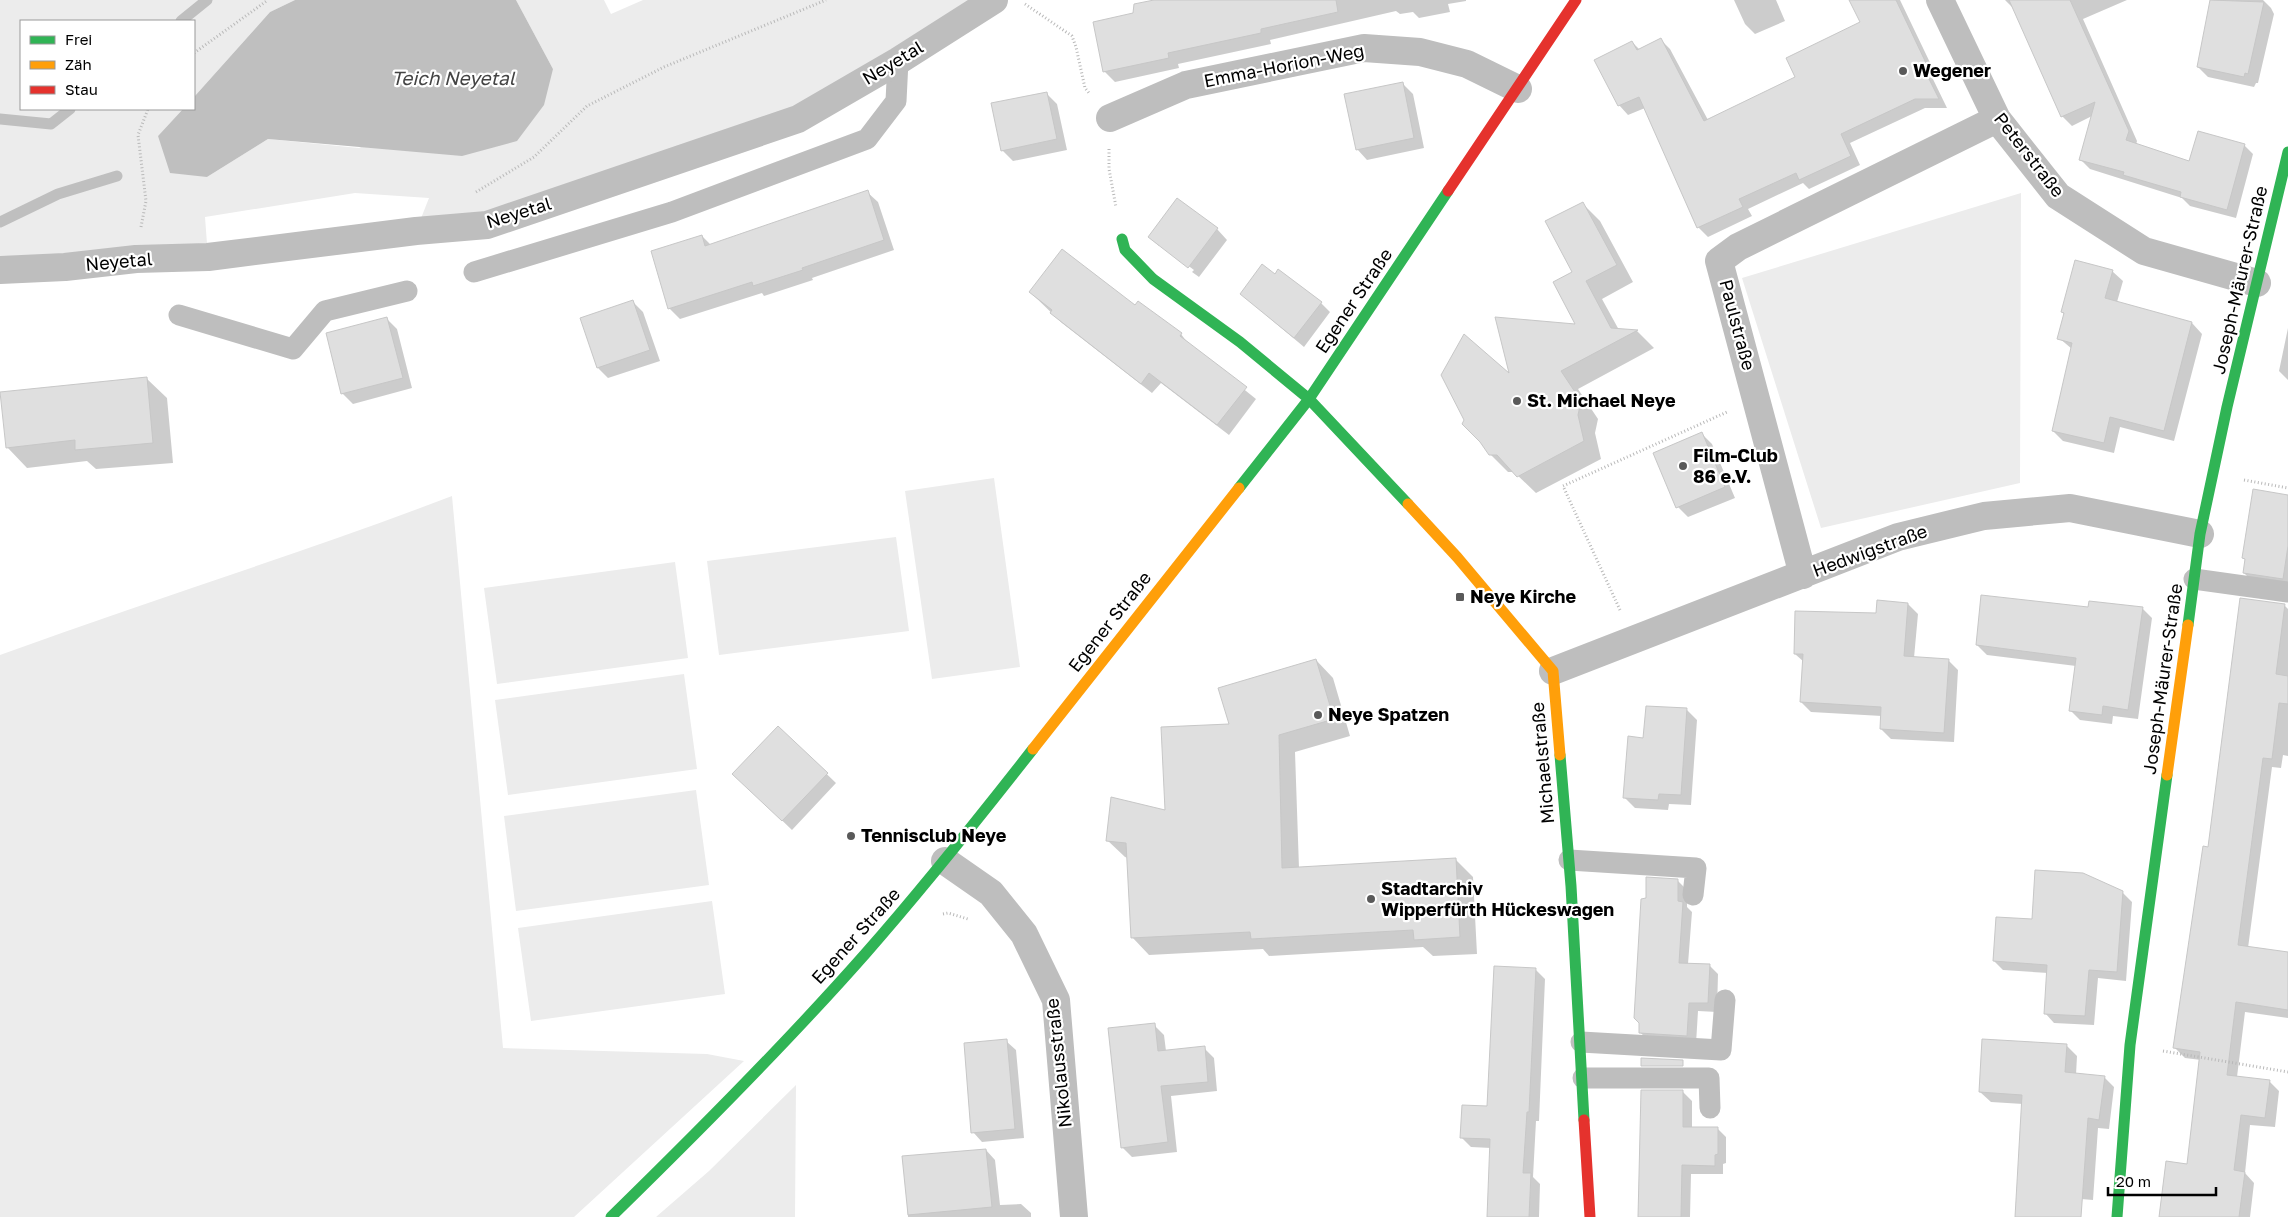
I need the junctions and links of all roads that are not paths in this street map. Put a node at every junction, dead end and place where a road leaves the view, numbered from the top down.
1 (994, 0) edge
2 (1576, 0) edge
3 (1940, 0) edge
4 (898, 61) junction
5 (1518, 89) junction
6 (1110, 118) dead end
7 (1997, 119) junction
8 (2288, 152) edge
9 (1122, 239) road end
10 (0, 270) edge
11 (474, 272) dead end
12 (2257, 283) junction
13 (407, 291) dead end
14 (179, 315) dead end
15 (1309, 399) junction
16 (2200, 534) junction
17 (1804, 575) junction
18 (2194, 579) junction
19 (2288, 592) edge
20 (1553, 671) junction
21 (1569, 860) junction
22 (945, 861) junction
23 (1693, 895) dead end
24 (1725, 1000) dead end
25 (1581, 1042) junction
26 (1583, 1078) junction
27 (1710, 1108) dead end
28 (611, 1217) edge
29 (1074, 1217) edge
30 (1590, 1217) edge
31 (2117, 1217) edge

1 - 4 street, Neyetal
2 - 5 street, Egener Straße
3 - 7 street, Peterstraße
4 - 10 street, Neyetal
4 - 11 lane
5 - 6 street, Emma-Horion-Weg
5 - 15 street, Egener Straße
7 - 12 street, Peterstraße
7 - 17 street, Paulstraße
8 - 12 street, Joseph-Mäurer-Straße
9 - 15 street
12 - 16 street, Joseph-Mäurer-Straße
13 - 14 lane
15 - 20 street
15 - 22 street, Egener Straße
16 - 17 street, Hedwigstraße
16 - 18 street, Joseph-Mäurer-Straße
17 - 20 street, Hedwigstraße
18 - 19 lane
18 - 31 street, Joseph-Mäurer-Straße
20 - 21 street, Michaelstraße
21 - 23 lane
21 - 25 street, Michaelstraße
22 - 28 street, Egener Straße
22 - 29 street, Nikolausstraße
24 - 25 lane
25 - 26 street, Michaelstraße
26 - 27 lane
26 - 30 street, Michaelstraße

